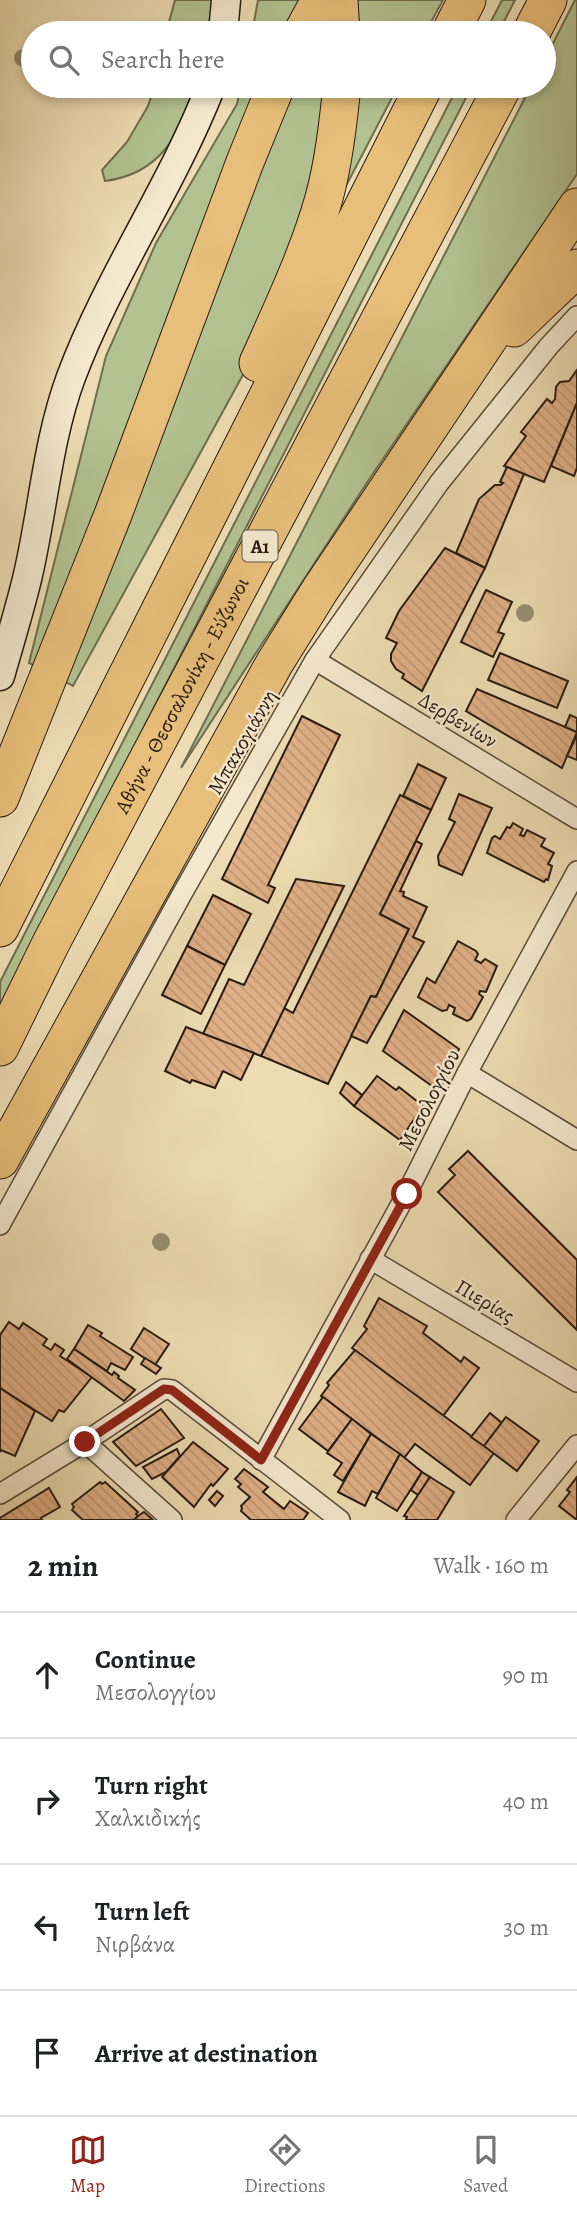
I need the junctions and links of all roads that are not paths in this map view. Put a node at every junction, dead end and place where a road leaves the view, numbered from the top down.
1 (226, 0) edge
2 (320, 0) edge
3 (338, 0) edge
4 (467, 0) edge
5 (548, 0) edge
6 (224, 21) edge
7 (309, 21) edge
8 (340, 21) edge
9 (456, 21) edge
10 (537, 21) edge
11 (206, 98) edge
12 (271, 98) edge
13 (341, 98) edge
14 (418, 98) edge
15 (497, 98) edge
16 (577, 207) edge
17 (577, 268) edge
18 (577, 316) edge
19 (467, 373) junction
20 (168, 595) junction
21 (315, 660) junction
22 (0, 676) edge
23 (0, 798) edge
24 (577, 820) edge
25 (577, 871) edge
26 (0, 928) edge
27 (0, 1047) edge
28 (467, 1073) junction
29 (577, 1140) edge
30 (0, 1160) edge
31 (0, 1225) edge
32 (370, 1259) junction
33 (577, 1382) edge
34 (85, 1442) junction
35 (577, 1445) edge
36 (261, 1460) junction
37 (0, 1494) edge
38 (172, 1520) edge
39 (340, 1520) edge
40 (516, 1520) edge

1 - 6 main road
2 - 7 highway
3 - 8 highway
4 - 9 highway
5 - 10 highway
11 - 22 main road
12 - 23 highway
13 - 20 highway
14 - 20 highway
15 - 27 highway, Αθήνα - Θεσσαλονίκη - Εύζωνοι / Α1
16 - 19 highway
17 - 19 highway
18 - 21 street, Μπακογιάννη
19 - 30 highway
20 - 26 highway
21 - 24 street, Δερβενίων
21 - 31 street, Μπακογιάννη
25 - 28 street, Μεσολογγίου
28 - 29 street
28 - 32 street, Μεσολογγίου
32 - 33 street, Πιερίας
32 - 36 street, Μεσολογγίου
34 - 36 street
34 - 37 street
34 - 38 street
35 - 40 street
36 - 39 street

